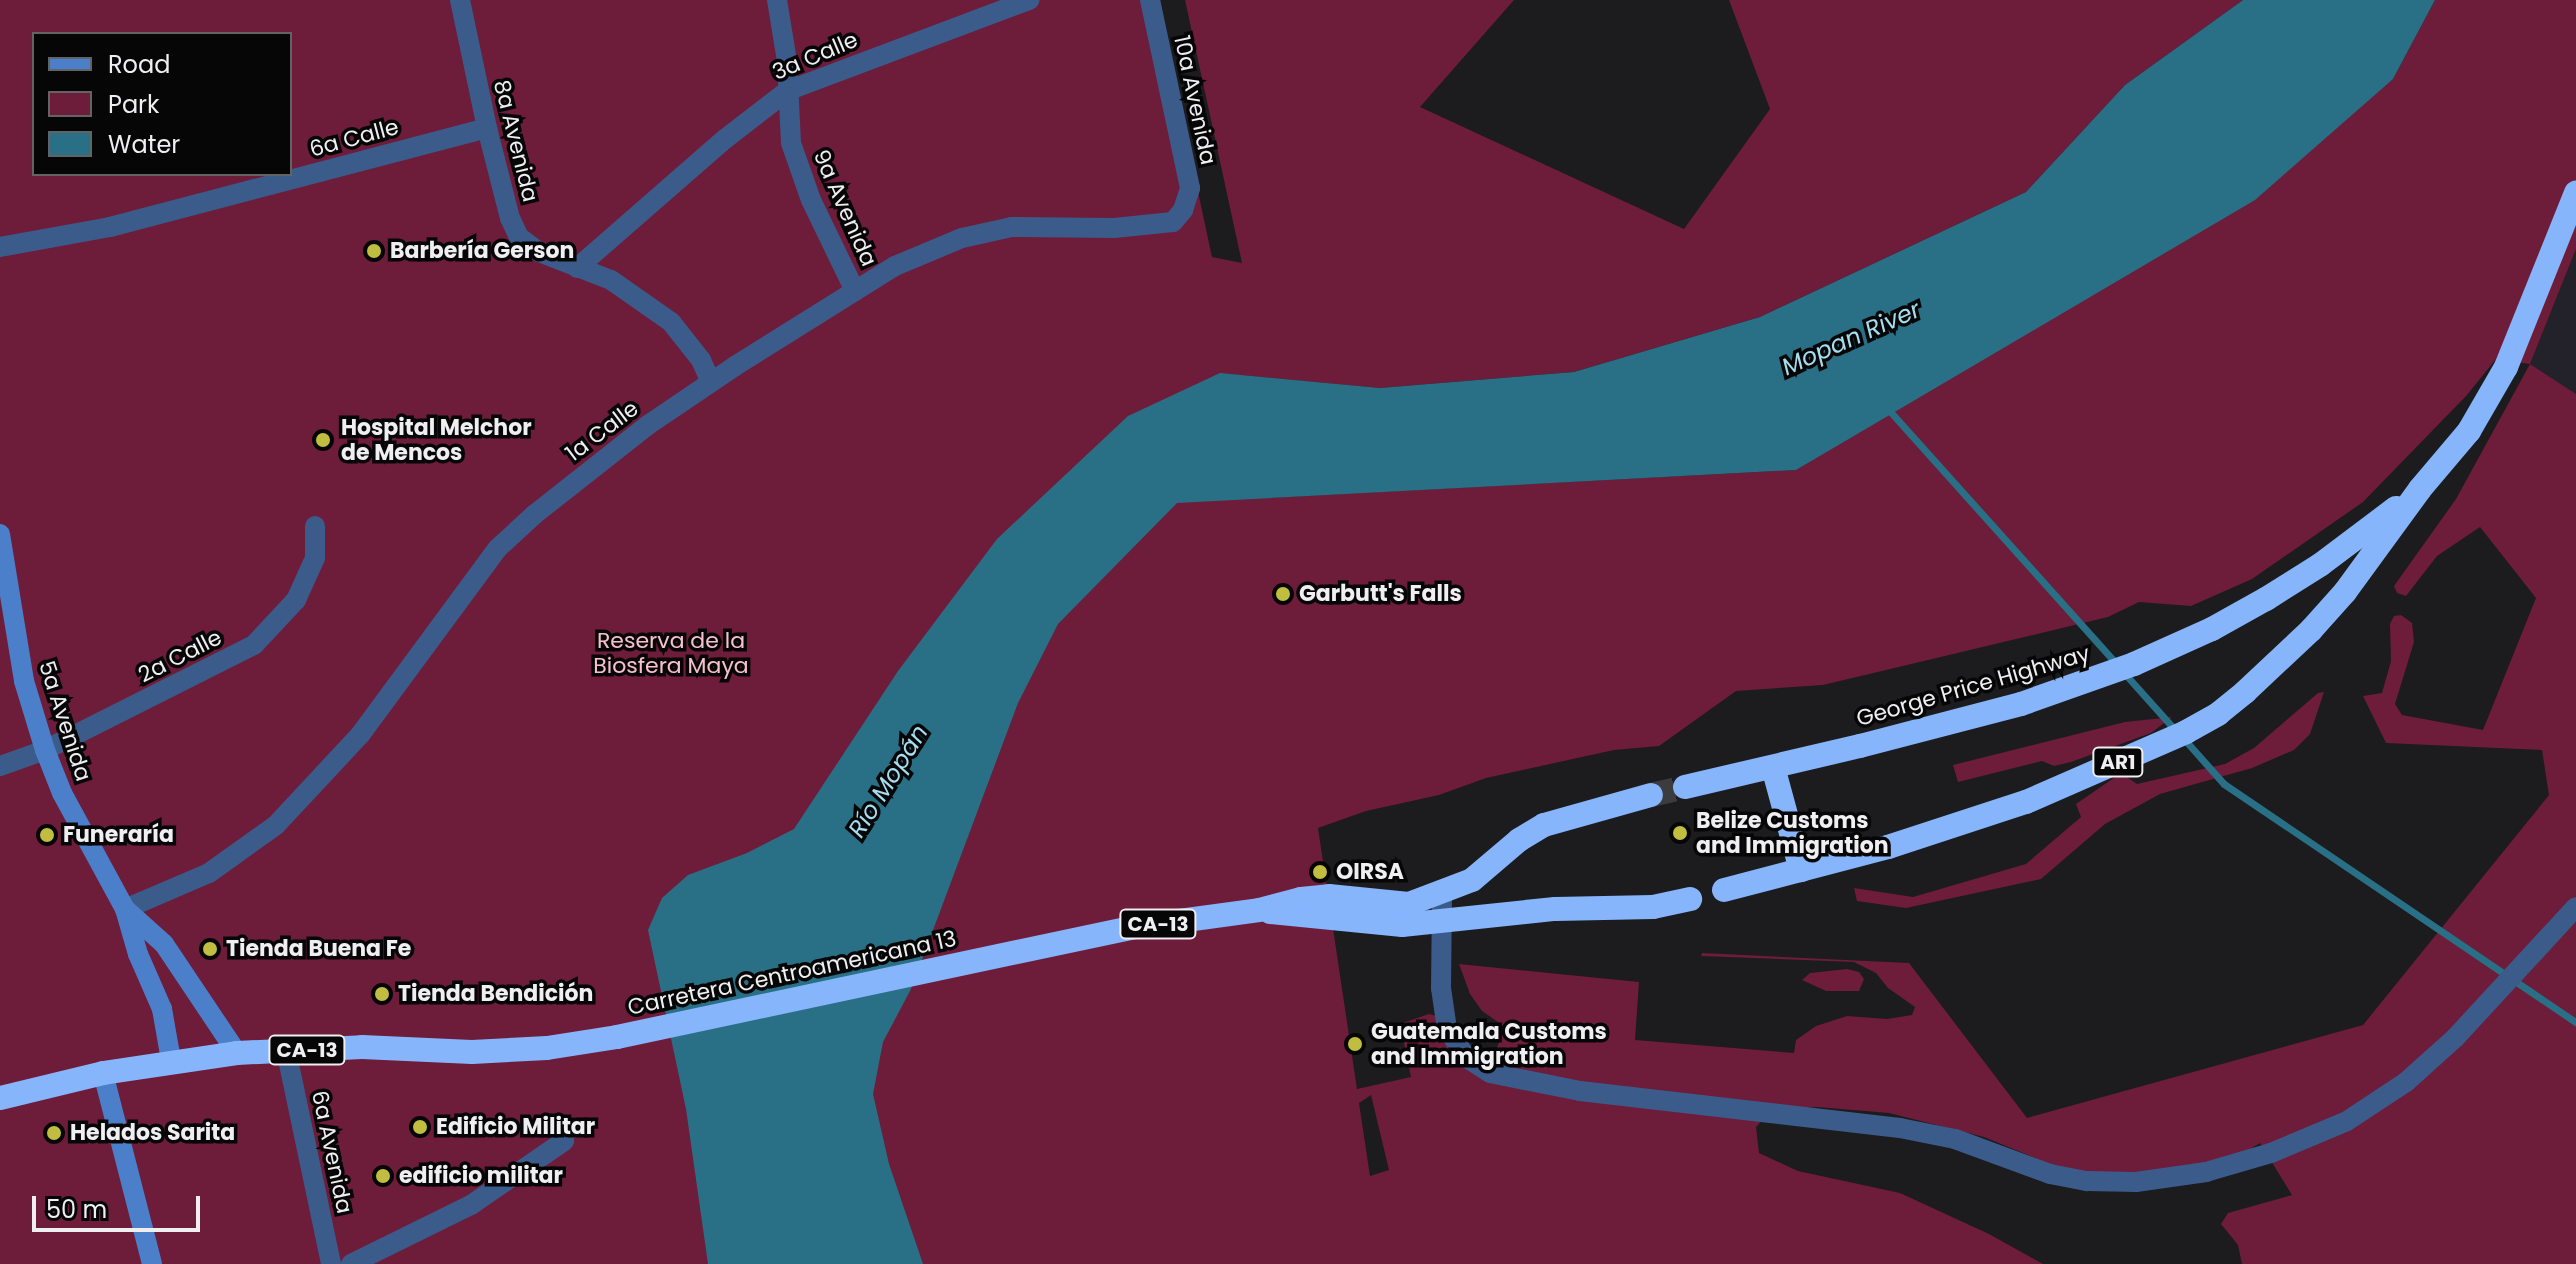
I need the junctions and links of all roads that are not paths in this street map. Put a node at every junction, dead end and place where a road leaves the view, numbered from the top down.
1 (460, 0) edge
2 (777, 0) edge
3 (1029, 0) edge
4 (1150, 0) edge
5 (787, 91) junction
6 (487, 128) junction
7 (2576, 193) edge
8 (1183, 210) joint
9 (0, 247) edge
10 (577, 268) junction
11 (855, 291) junction
12 (711, 382) junction
13 (2420, 489) junction
14 (315, 526) dead end
15 (0, 534) edge
16 (45, 750) junction
17 (0, 766) edge
18 (1773, 767) junction
19 (1685, 787) tunnel mouth
20 (1651, 795) tunnel mouth
21 (1801, 870) junction
22 (1724, 890) dead end
23 (1442, 894) junction
24 (1690, 899) dead end
25 (2576, 907) edge
26 (1331, 908) junction
27 (125, 909) junction
28 (1443, 923) junction
29 (286, 1050) junction
30 (237, 1053) junction
31 (171, 1060) junction
32 (103, 1073) junction
33 (0, 1098) edge
34 (564, 1141) dead end
35 (152, 1264) edge
36 (331, 1264) edge
37 (351, 1264) edge

1 - 6 street, 8a Avenida
2 - 5 street, 9a Avenida
3 - 5 street, 3a Calle
4 - 8 street, 10a Avenida
5 - 10 street, 3a Calle
5 - 11 street, 9a Avenida
6 - 9 street, 6a Calle
6 - 10 street, 8a Avenida
7 - 13 highway, George Price Highway / AR1
8 - 11 street, 1a Calle
10 - 12 street, 8a Avenida
11 - 12 street, 1a Calle
12 - 27 street, 1a Calle
13 - 18 highway, George Price Highway / AR1
13 - 21 highway, George Price Highway / AR1
14 - 16 street, 2a Calle
15 - 16 street, 5a Avenida
16 - 17 street, 2a Calle
16 - 27 street, 5a Avenida
18 - 19 highway, George Price Highway / AR1
18 - 21 highway
20 - 23 highway
21 - 22 highway, George Price Highway / AR1
23 - 26 highway
23 - 28 street
24 - 28 highway
25 - 28 street
26 - 28 highway
26 - 29 highway, Carretera Centroamericana 13 / CA-13
27 - 30 street, 5a Avenida
27 - 31 street, 5a Avenida
29 - 30 highway, Carretera Centroamericana 13 / CA-13
29 - 36 street, 6a Avenida
30 - 31 highway, Carretera Centroamericana 13 / CA-13
31 - 32 highway, Carretera Centroamericana 13 / CA-13
32 - 33 highway, Carretera Centroamericana 13 / CA-13
32 - 35 street
34 - 37 street

